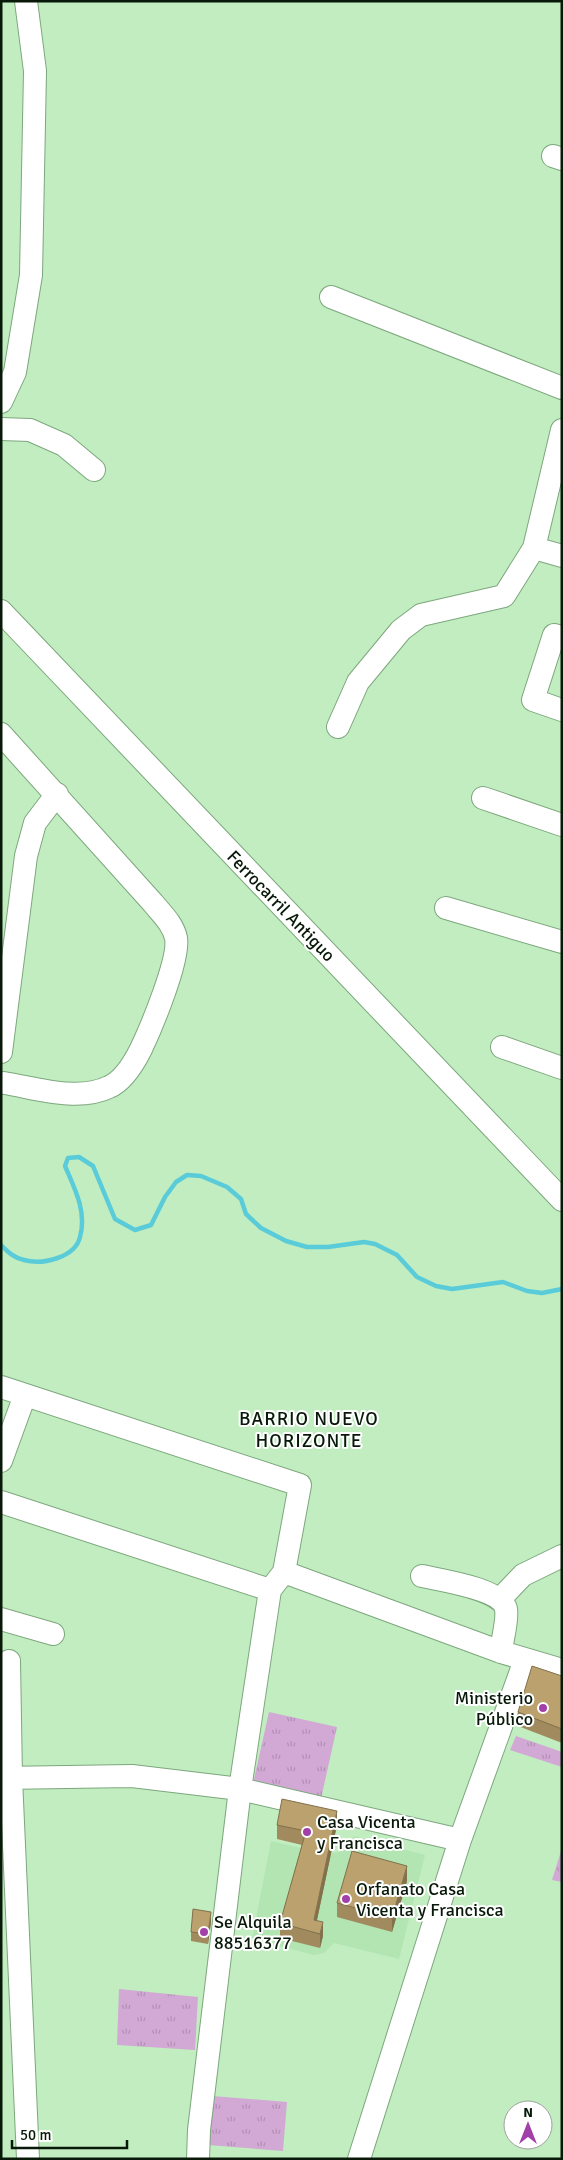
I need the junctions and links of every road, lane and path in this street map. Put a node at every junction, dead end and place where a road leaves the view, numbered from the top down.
1 (26, 1) edge
2 (331, 298) dead end
3 (562, 388) edge
4 (1, 402) edge
5 (1, 429) edge
6 (562, 430) edge
7 (94, 470) dead end
8 (534, 548) junction
9 (562, 556) edge
10 (1, 611) edge
11 (562, 637) edge
12 (562, 710) edge
13 (338, 727) dead end
14 (1, 734) edge
15 (57, 794) junction
16 (483, 798) dead end
17 (562, 825) edge
18 (446, 908) dead end
19 (562, 942) edge
20 (502, 1047) dead end
21 (1, 1052) edge
22 (562, 1068) edge
23 (2, 1082) edge
24 (557, 1191) edge
25 (1, 1387) edge
26 (25, 1395) junction
27 (1, 1461) edge
28 (1, 1502) edge
29 (562, 1556) edge
30 (284, 1572) junction
31 (422, 1576) dead end
32 (270, 1590) junction
33 (500, 1598) junction
34 (1, 1618) edge
35 (53, 1634) dead end
36 (501, 1652) junction
37 (526, 1660) junction
38 (9, 1661) dead end
39 (562, 1670) edge
40 (6, 1778) edge
41 (240, 1789) junction
42 (460, 1840) junction
43 (28, 2159) edge
44 (198, 2159) edge
45 (359, 2159) edge

1 - 4 street
2 - 3 street
5 - 7 street
6 - 8 street
8 - 9 street
8 - 13 street
10 - 24 street, Ferrocarril Antiguo
11 - 12 street
14 - 15 street
15 - 21 street
15 - 23 street
16 - 17 street
18 - 19 street
20 - 22 street
25 - 26 street
26 - 27 street
26 - 30 street
28 - 32 street
29 - 33 street
30 - 32 street
30 - 36 street
31 - 33 street
32 - 41 street
33 - 36 street
34 - 35 street
36 - 37 street
37 - 39 street
37 - 42 street
38 - 40 street
40 - 41 street
40 - 43 street
41 - 42 street
41 - 44 street
42 - 45 street

